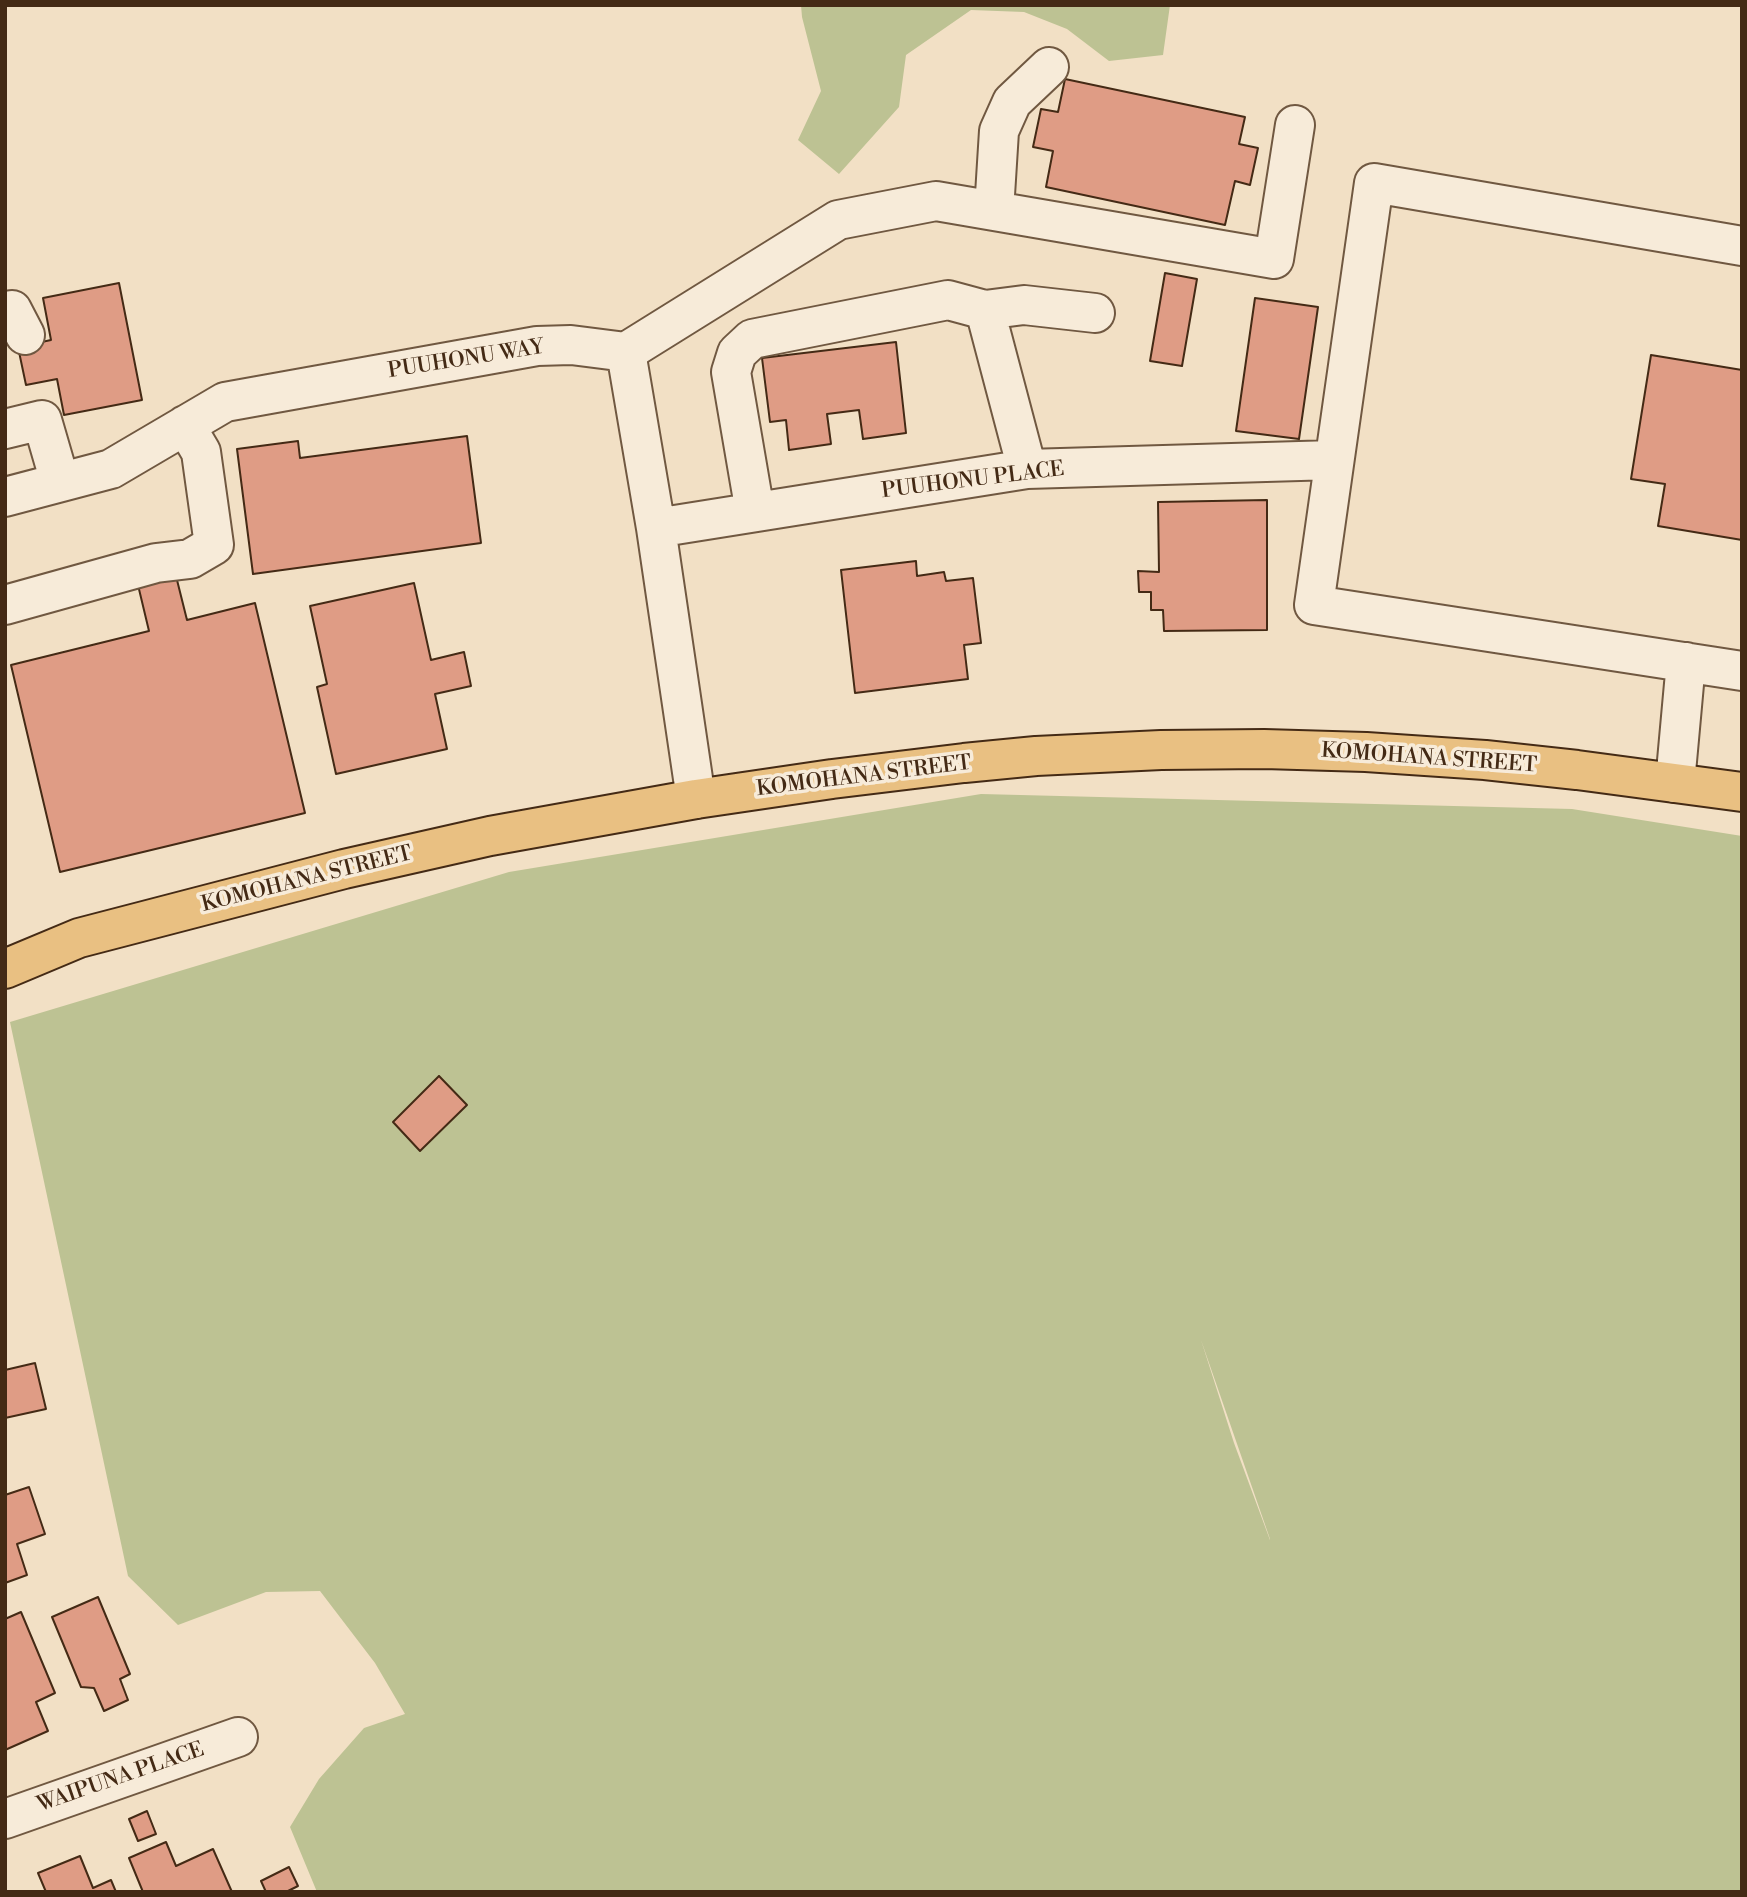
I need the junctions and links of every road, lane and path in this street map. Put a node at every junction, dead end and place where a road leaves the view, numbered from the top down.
1 (1049, 67) dead end
2 (1295, 125) dead end
3 (994, 211) junction
4 (1742, 246) edge
5 (985, 310) junction
6 (1095, 313) dead end
7 (625, 352) junction
8 (185, 425) junction
9 (5, 429) edge
10 (1334, 460) junction
11 (1027, 469) junction
12 (60, 482) junction
13 (5, 496) edge
14 (755, 512) junction
15 (656, 528) junction
16 (5, 605) edge
17 (1686, 662) junction
18 (1742, 671) edge
19 (1675, 783) junction
20 (1742, 792) edge
21 (696, 799) junction
22 (5, 969) edge
23 (238, 1737) dead end
24 (5, 1819) edge

1 - 3 street
2 - 3 street
3 - 7 street
4 - 10 street
5 - 6 street
5 - 11 street
5 - 14 street
7 - 8 street, PUUHONU WAY
7 - 15 street
8 - 12 street, PUUHONU WAY
8 - 16 street
9 - 12 street
10 - 11 street, PUUHONU PLACE
10 - 17 street
11 - 14 street, PUUHONU PLACE
12 - 13 street, PUUHONU WAY
14 - 15 street, PUUHONU PLACE
15 - 21 street
17 - 18 street
17 - 19 street
19 - 20 main road, KOMOHANA STREET
19 - 21 main road, KOMOHANA STREET
21 - 22 main road, KOMOHANA STREET
23 - 24 street, WAIPUNA PLACE

